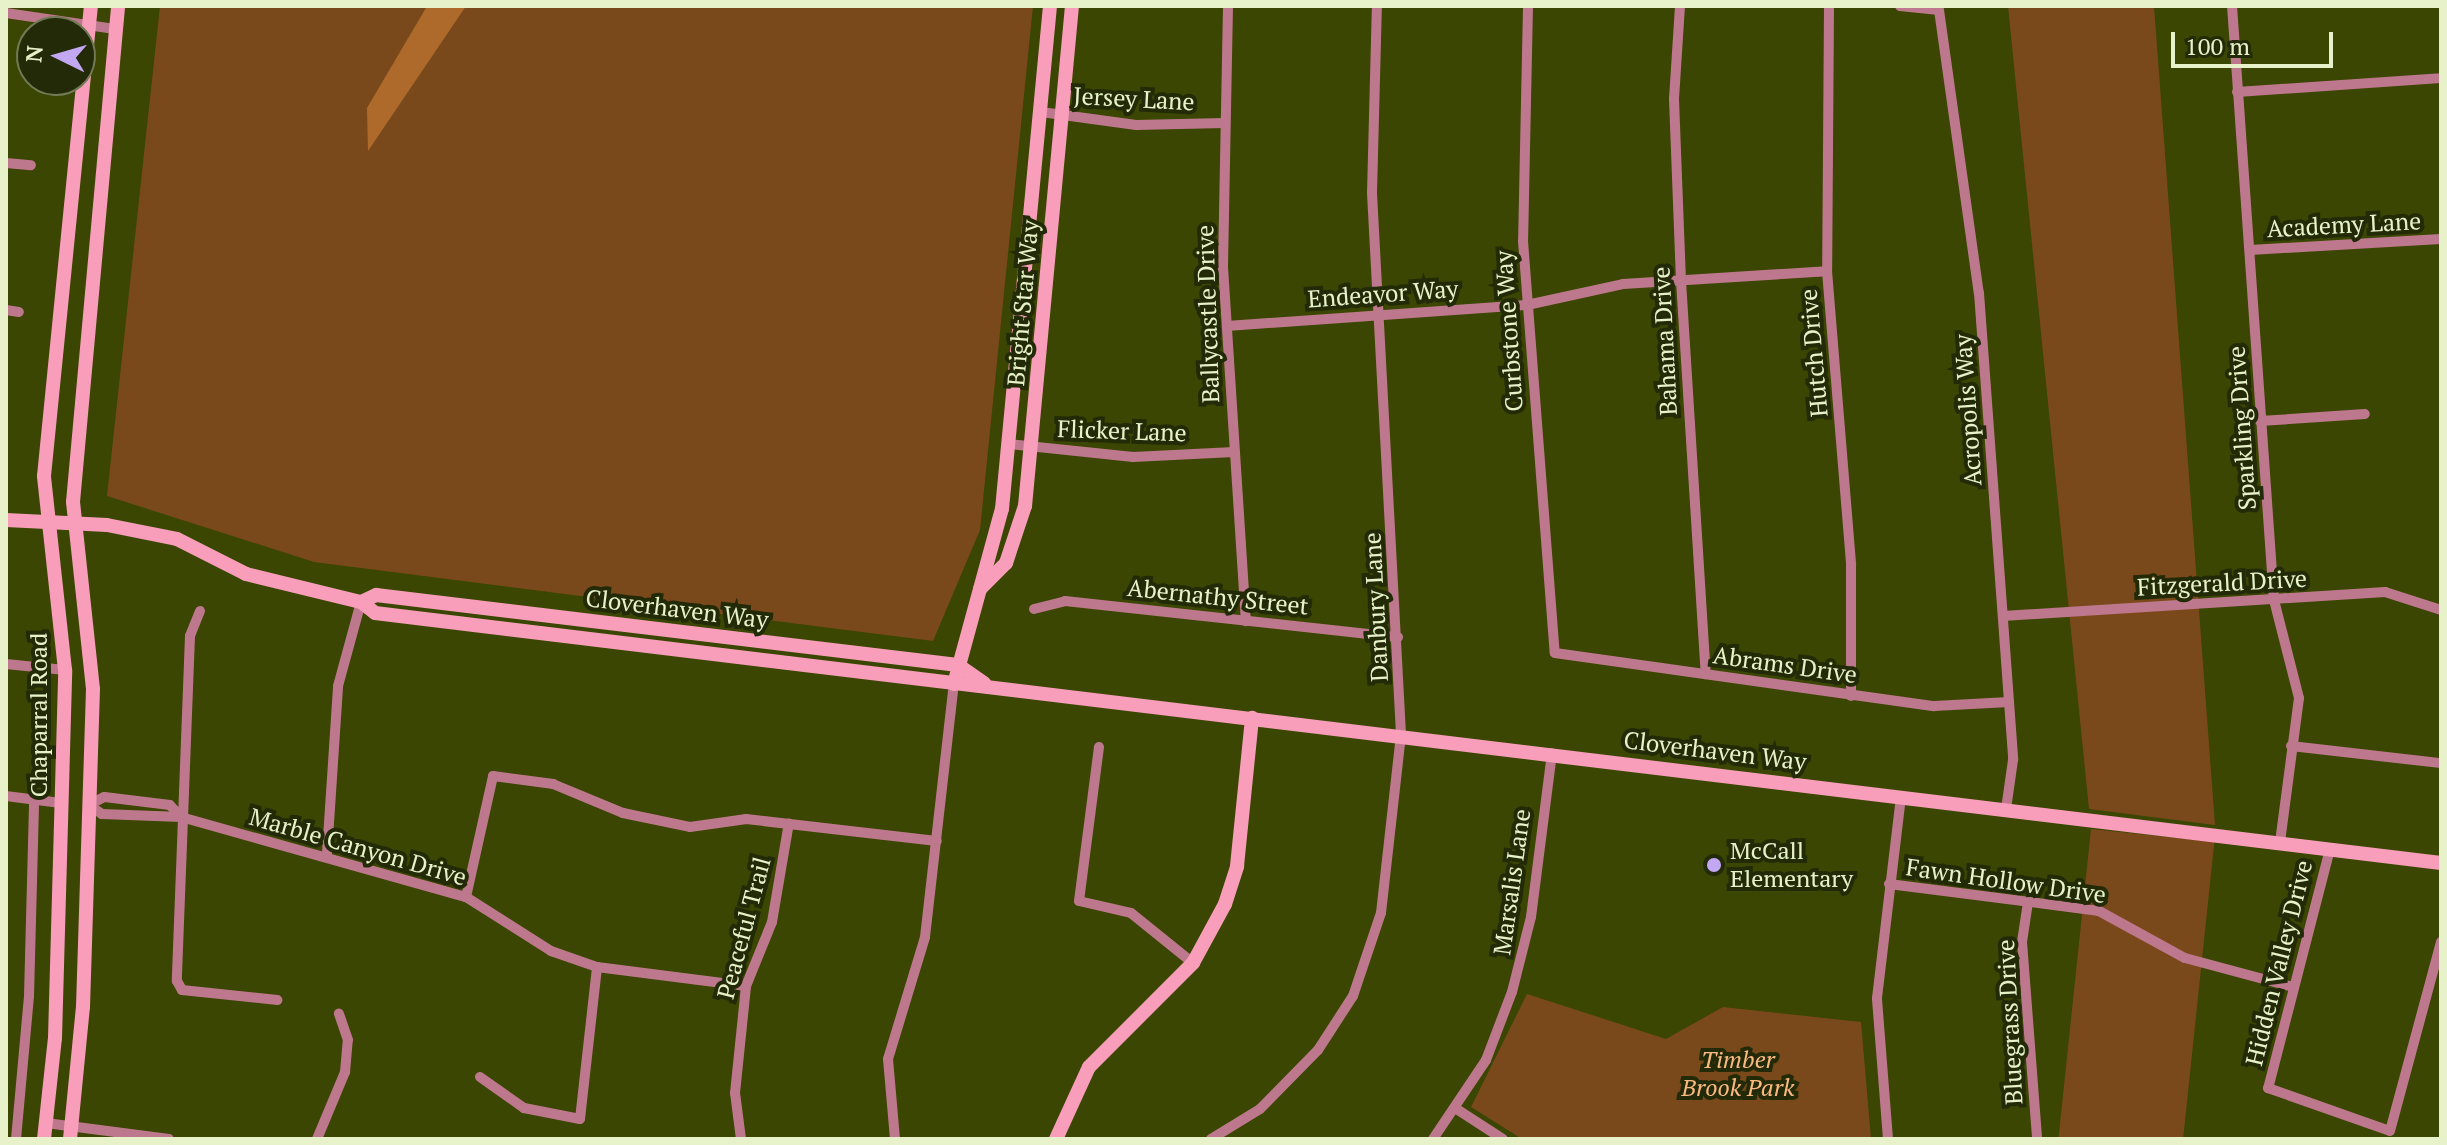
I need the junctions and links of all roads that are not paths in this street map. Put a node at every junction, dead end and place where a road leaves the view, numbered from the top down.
1 (118, 6) edge
2 (1050, 6) edge
3 (1072, 6) edge
4 (1228, 6) edge
5 (1377, 6) edge
6 (1528, 6) edge
7 (1680, 6) edge
8 (1829, 6) edge
9 (1900, 6) edge
10 (2232, 6) edge
11 (6, 13) edge
12 (31, 16) edge
13 (96, 25) edge
14 (115, 29) junction
15 (2441, 78) edge
16 (2237, 92) junction
17 (82, 96) edge
18 (1041, 112) junction
19 (1061, 115) junction
20 (1224, 123) junction
21 (6, 163) edge
22 (31, 165) dead end
23 (2441, 239) edge
24 (2250, 250) junction
25 (1827, 271) junction
26 (1681, 281) junction
27 (1527, 305) junction
28 (6, 310) edge
29 (19, 312) dead end
30 (1380, 313) junction
31 (1227, 326) junction
32 (2365, 414) dead end
33 (2260, 421) junction
34 (1009, 444) junction
35 (1033, 447) junction
36 (1234, 452) junction
37 (6, 520) edge
38 (45, 522) junction
39 (73, 524) junction
40 (979, 590) junction
41 (2274, 600) junction
42 (361, 602) junction
43 (1034, 609) dead end
44 (2441, 610) edge
45 (200, 611) dead end
46 (2003, 616) junction
47 (1246, 621) junction
48 (1398, 637) junction
49 (1555, 653) joint
50 (6, 664) edge
51 (958, 665) junction
52 (65, 670) junction
53 (1706, 674) junction
54 (984, 683) junction
55 (954, 684) junction
56 (1851, 696) junction
57 (2009, 702) junction
58 (1252, 718) junction
59 (1401, 734) junction
60 (2291, 746) junction
61 (1099, 747) dead end
62 (1552, 753) junction
63 (2441, 763) edge
64 (6, 796) edge
65 (1901, 796) junction
66 (34, 799) junction
67 (61, 803) junction
68 (89, 805) junction
69 (2006, 809) junction
70 (181, 817) junction
71 (789, 823) junction
72 (937, 841) junction
73 (2280, 843) junction
74 (2330, 849) junction
75 (327, 853) junction
76 (2441, 863) edge
77 (1889, 884) junction
78 (466, 897) junction
79 (2028, 902) junction
80 (2441, 942) edge
81 (1193, 963) junction
82 (597, 967) junction
83 (746, 986) junction
84 (2293, 987) junction
85 (277, 1000) dead end
86 (339, 1014) dead end
87 (480, 1077) dead end
88 (1455, 1108) junction
89 (46, 1123) junction
90 (71, 1132) edge
91 (16, 1139) edge
92 (44, 1139) edge
93 (169, 1139) edge
94 (317, 1139) edge
95 (741, 1139) edge
96 (895, 1139) edge
97 (1056, 1139) edge
98 (1211, 1139) edge
99 (1433, 1139) edge
100 (1503, 1139) edge
101 (1888, 1139) edge
102 (2037, 1139) edge

1 - 14 street, Chaparral Road
2 - 18 street, Bright Star Way
3 - 19 street, Bright Star Way
4 - 20 street, Ballycastle Drive
5 - 30 street, Danbury Lane
6 - 27 street, Curbstone Way
7 - 26 street, Bahama Drive
8 - 25 street, Hutch Drive
9 - 46 street, Acropolis Way
10 - 16 street, Sparkling Drive
11 - 12 street
13 - 14 street
14 - 39 street, Chaparral Road
15 - 16 street
16 - 24 street, Sparkling Drive
17 - 38 street, Chaparral Road
18 - 19 street, Jersey Lane
18 - 34 street, Bright Star Way
19 - 20 street, Jersey Lane
19 - 35 street, Bright Star Way
20 - 31 street, Ballycastle Drive
21 - 22 street
23 - 24 street, Academy Lane
24 - 33 street, Sparkling Drive
25 - 26 street, Endeavor Way
25 - 56 street, Hutch Drive
26 - 27 street, Endeavor Way
26 - 53 street, Bahama Drive
27 - 30 street, Endeavor Way
27 - 49 street, Curbstone Way
28 - 29 street
30 - 31 street, Endeavor Way
30 - 48 street, Danbury Lane
31 - 36 street, Ballycastle Drive
32 - 33 street
33 - 41 street, Sparkling Drive
34 - 35 street, Flicker Lane
34 - 40 street, Bright Star Way
35 - 36 street, Flicker Lane
35 - 40 street, Bright Star Way
36 - 47 street, Ballycastle Drive
37 - 38 street, Cloverhaven Way
38 - 39 street, Cloverhaven Way
38 - 52 street, Chaparral Road
39 - 42 street, Cloverhaven Way
39 - 68 street, Chaparral Road
40 - 51 street, Bright Star Way
41 - 44 street, Fitzgerald Drive
41 - 46 street, Fitzgerald Drive
41 - 60 street, Sparkling Drive
42 - 51 street, Cloverhaven Way
42 - 55 street, Cloverhaven Way
42 - 75 street
43 - 47 street, Abernathy Street
45 - 70 street
46 - 57 street, Acropolis Way
47 - 48 street, Abernathy Street
48 - 59 street, Danbury Lane
49 - 53 street, Abrams Drive
50 - 52 street
51 - 54 street, Cloverhaven Way
51 - 55 street, Bright Star Way
52 - 67 street, Chaparral Road
53 - 56 street, Abrams Drive
54 - 55 street, Cloverhaven Way
54 - 58 street, Cloverhaven Way
55 - 72 street, Bright Star Way
56 - 57 street, Abrams Drive
57 - 69 street, Acropolis Way
58 - 59 street, Cloverhaven Way
58 - 81 street
59 - 62 street, Cloverhaven Way
59 - 98 street, Danbury Lane
60 - 63 street
60 - 73 street, Sparkling Drive
61 - 81 street
62 - 65 street, Cloverhaven Way
62 - 88 street, Marsalis Lane
64 - 66 street
65 - 69 street, Cloverhaven Way
65 - 77 street
66 - 67 street
66 - 91 street
67 - 68 street
67 - 89 street, Chaparral Road
68 - 70 street, Marble Canyon Drive
68 - 70 street, Marble Canyon Drive
68 - 90 street, Chaparral Road
69 - 73 street, Cloverhaven Way
70 - 75 street, Marble Canyon Drive
70 - 85 street
71 - 72 street
71 - 78 street
71 - 83 street, Peaceful Trail
72 - 96 street, Bright Star Way
73 - 74 street, Cloverhaven Way
74 - 76 street, Cloverhaven Way
74 - 84 street, Hidden Valley Drive
75 - 78 street, Marble Canyon Drive
77 - 79 street, Fawn Hollow Drive
77 - 101 street
78 - 82 street, Marble Canyon Drive
79 - 84 street, Fawn Hollow Drive
79 - 102 street, Bluegrass Drive
80 - 84 street, Hidden Valley Drive
81 - 97 street
82 - 83 street, Marble Canyon Drive
82 - 87 street
83 - 95 street, Peaceful Trail
86 - 94 street
88 - 99 street, Marsalis Lane
88 - 100 street
89 - 90 street
89 - 92 street, Chaparral Road
90 - 93 street

